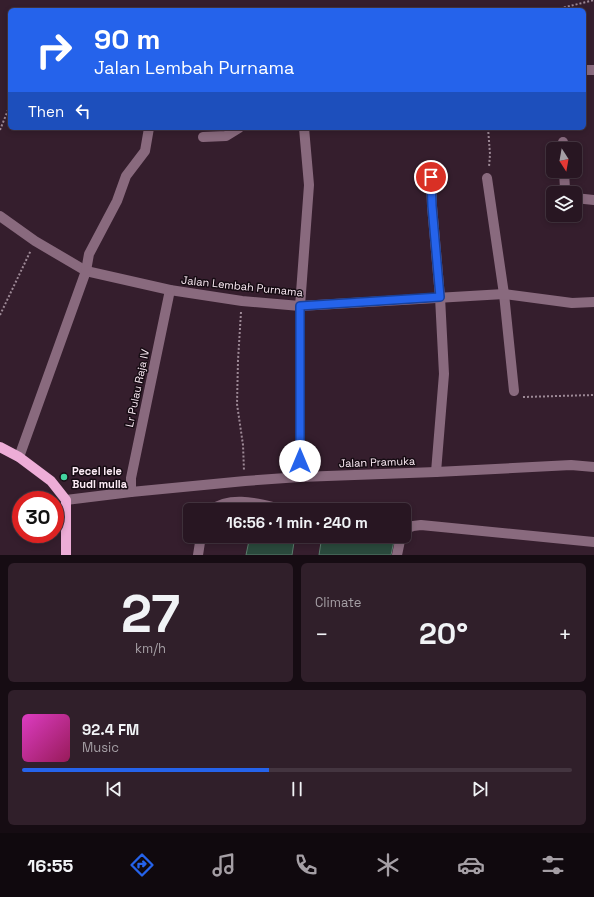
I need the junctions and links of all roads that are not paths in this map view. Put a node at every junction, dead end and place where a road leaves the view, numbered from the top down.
1 (149, 130) edge
2 (236, 130) edge
3 (304, 130) edge
4 (203, 138) dead end
5 (431, 177) dead end
6 (487, 178) road end
7 (582, 199) edge
8 (594, 200) edge
9 (0, 216) edge
10 (86, 271) junction
11 (170, 290) junction
12 (504, 294) junction
13 (440, 297) junction
14 (594, 302) edge
15 (300, 306) junction
16 (514, 392) road end
17 (0, 447) edge
18 (19, 457) junction
19 (594, 467) edge
20 (436, 472) junction
21 (300, 476) junction
22 (131, 492) junction
23 (66, 500) junction
24 (227, 503) edge
25 (247, 503) edge
26 (411, 527) edge
27 (594, 542) edge
28 (200, 543) edge
29 (400, 543) edge
30 (66, 555) edge
31 (198, 555) edge
32 (397, 555) edge

1 - 10 street
2 - 4 street
3 - 15 street
5 - 13 street
6 - 12 street
7 - 8 street
9 - 10 street, Jalan Lembah Purnama
10 - 11 street, Jalan Lembah Purnama
10 - 18 street
11 - 15 street, Jalan Lembah Purnama
11 - 22 street, Lr Pulau Raja IV
12 - 13 street, Jalan Lembah Purnama
12 - 14 street, Jalan Lembah Purnama
12 - 16 street
13 - 15 street, Jalan Lembah Purnama
13 - 20 street
15 - 21 street
17 - 18 main road
18 - 23 main road
19 - 20 street, Jalan Pramuka
20 - 21 street, Jalan Pramuka
21 - 22 street, Jalan Pramuka
22 - 23 street, Jalan Pramuka
23 - 30 main road
24 - 25 street
26 - 27 street
28 - 31 street
29 - 32 street

